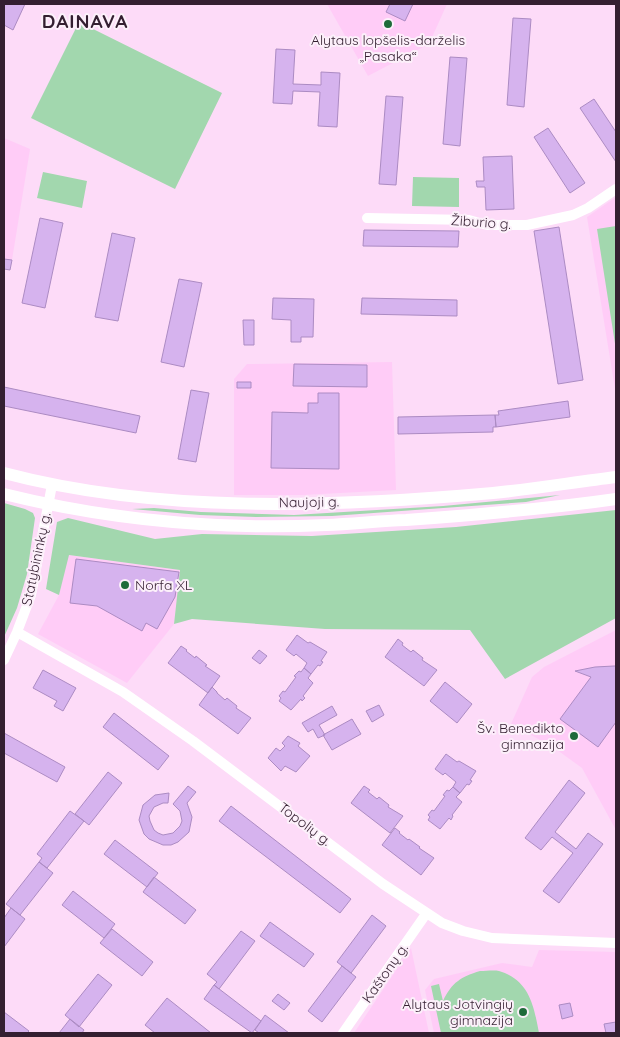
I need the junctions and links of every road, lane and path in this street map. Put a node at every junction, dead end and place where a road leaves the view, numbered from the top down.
1 (616, 189) edge
2 (367, 218) dead end
3 (4, 473) edge
4 (616, 477) edge
5 (52, 485) junction
6 (4, 494) edge
7 (616, 499) edge
8 (48, 505) junction
9 (17, 632) junction
10 (4, 660) edge
11 (426, 914) junction
12 (616, 944) edge
13 (343, 1033) edge

1 - 2 street, Žiburio g.
3 - 5 main road, Naujoji g.
4 - 5 main road, Naujoji g.
5 - 8 street, Statybininkų g.
6 - 8 main road, Naujoji g.
7 - 8 main road, Naujoji g.
8 - 9 street, Statybininkų g.
9 - 10 street, Statybininkų g.
9 - 11 street, Topolių g.
11 - 12 street, Topolių g.
11 - 13 street, Kaštonų g.

